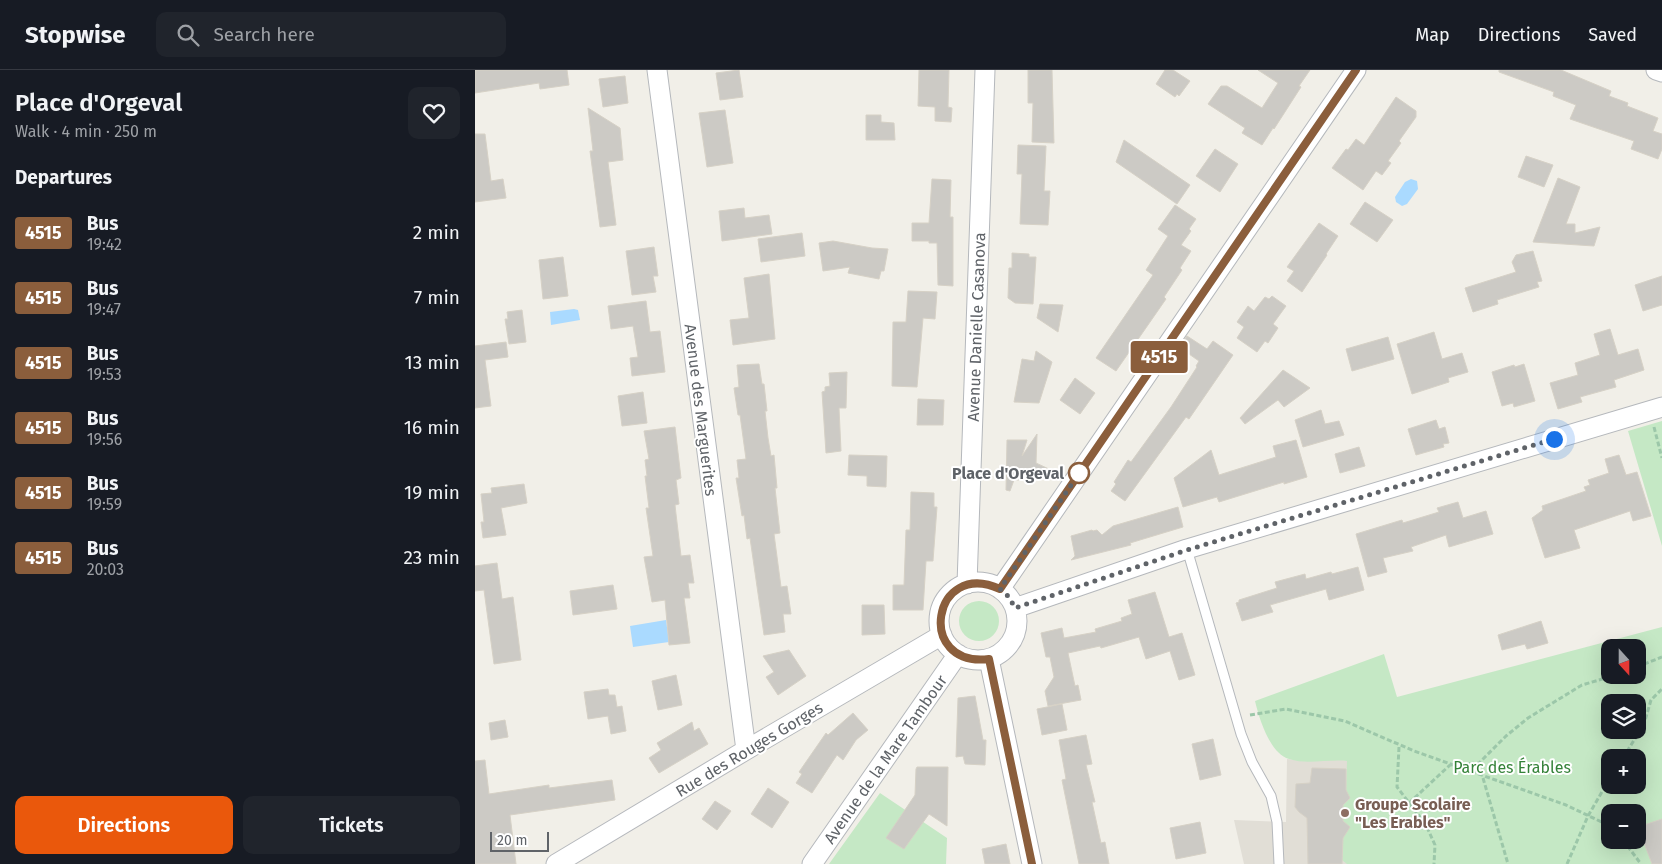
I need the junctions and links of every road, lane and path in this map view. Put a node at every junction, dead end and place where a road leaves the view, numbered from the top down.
1 (657, 70) edge
2 (985, 70) edge
3 (1356, 70) edge
4 (1656, 70) edge
5 (1662, 72) edge
6 (1655, 409) edge
7 (1662, 458) edge
8 (1187, 550) junction
9 (967, 584) junction
10 (1000, 589) junction
11 (1015, 608) junction
12 (942, 635) junction
13 (958, 654) junction
14 (1662, 657) edge
15 (989, 659) junction
16 (1646, 663) edge
17 (1601, 680) edge
18 (1662, 689) edge
19 (1241, 734) junction
20 (1399, 747) dead end
21 (1629, 749) edge
22 (746, 750) junction
23 (1450, 765) junction
24 (1483, 777) junction
25 (1601, 794) edge
26 (1409, 803) junction
27 (1588, 816) junction
28 (1601, 822) edge
29 (1630, 849) edge
30 (556, 864) edge
31 (812, 864) edge
32 (1032, 864) edge
33 (1279, 864) edge
34 (1434, 864) edge
35 (1508, 864) edge
36 (1567, 864) edge
37 (1641, 864) edge

1 - 22 street, Avenue des Marguerites
2 - 9 street, Avenue Danielle Casanova
3 - 10 street
4 - 5 street
6 - 7 path
6 - 8 street
8 - 11 street
8 - 19 lane
9 - 10 street
9 - 12 street
10 - 11 street
11 - 15 street
12 - 13 street
12 - 22 street, Rue des Rouges Gorges
13 - 15 street
13 - 31 street, Avenue de la Mare Tambour
14 - 16 path
15 - 32 street
17 - 23 path
18 - 21 path
19 - 23 path
19 - 33 lane
20 - 26 path
22 - 30 street, Rue des Rouges Gorges
23 - 24 path
23 - 26 path
24 - 27 path
24 - 35 path
25 - 27 path
26 - 34 path
27 - 28 path
27 - 36 path
29 - 37 path

